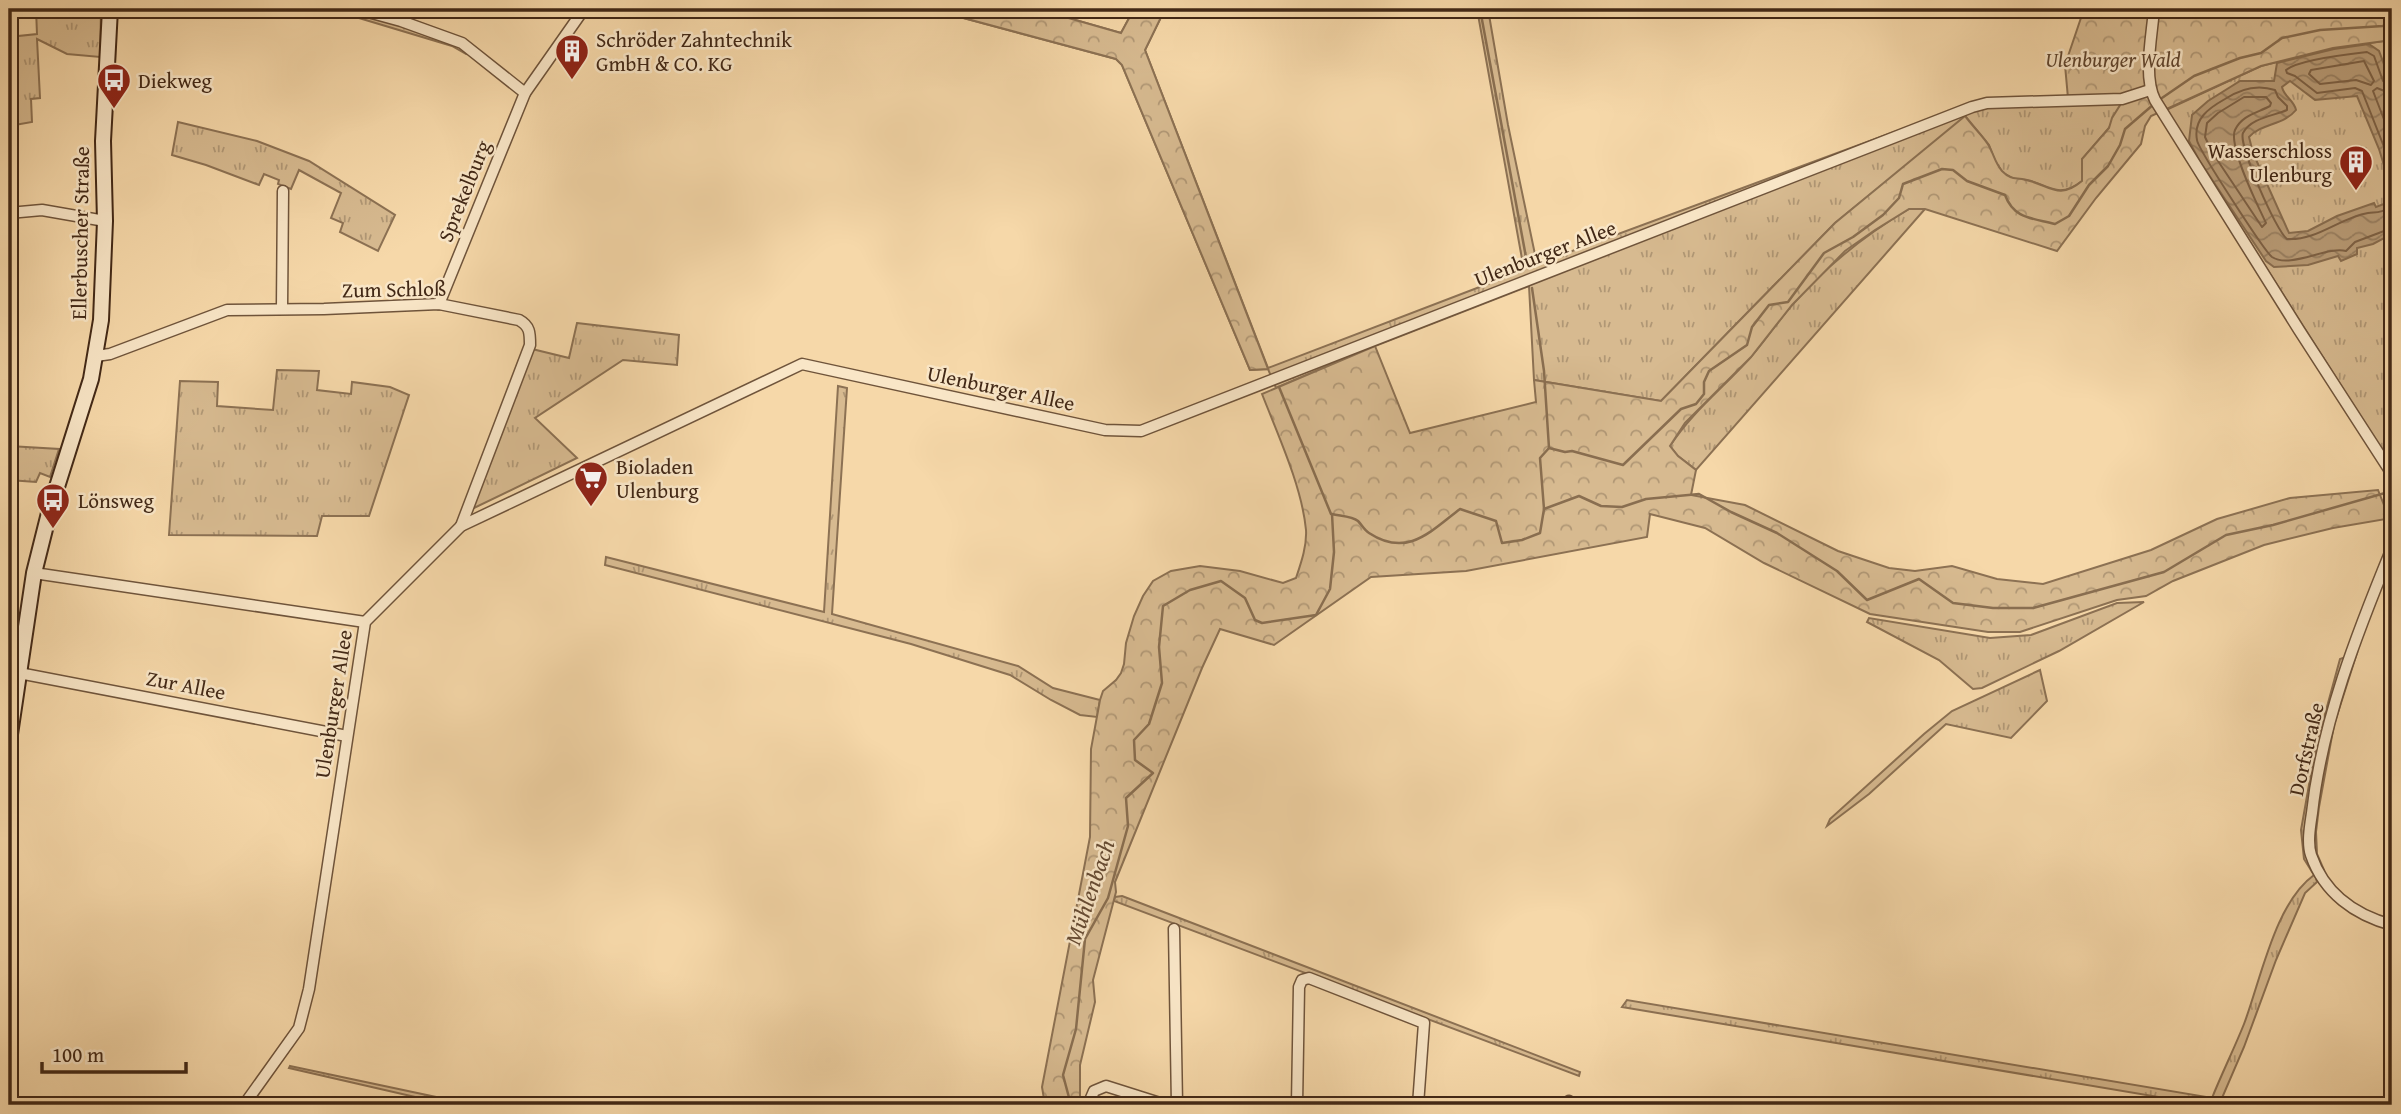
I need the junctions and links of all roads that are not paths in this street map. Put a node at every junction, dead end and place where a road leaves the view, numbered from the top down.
1 (110, 9) edge
2 (357, 9) edge
3 (584, 9) edge
4 (2154, 9) edge
5 (525, 93) junction
6 (2152, 95) junction
7 (283, 191) dead end
8 (9, 213) edge
9 (105, 221) junction
10 (439, 304) junction
11 (282, 308) junction
12 (96, 356) junction
13 (2392, 474) edge
14 (461, 526) junction
15 (2392, 548) edge
16 (34, 573) junction
17 (365, 622) junction
18 (19, 673) junction
19 (347, 736) junction
20 (9, 741) edge
21 (2392, 925) edge
22 (1174, 929) dead end
23 (244, 1105) edge
24 (1088, 1105) edge
25 (1166, 1105) edge
26 (1177, 1105) edge
27 (1297, 1105) edge
28 (1418, 1105) edge

1 - 9 main road, Ellerbuscher Straße
2 - 5 street
3 - 5 street, Sprekelburg
4 - 6 street
5 - 10 street, Sprekelburg
6 - 13 street
6 - 14 street, Ulenburger Allee
7 - 11 street
8 - 9 street
9 - 12 main road, Ellerbuscher Straße
10 - 11 street, Zum Schloß
10 - 14 street, Zum Schloß
11 - 12 street, Zum Schloß
12 - 16 main road, Ellerbuscher Straße
14 - 17 street, Ulenburger Allee
15 - 21 street, Dorfstraße
16 - 17 street
16 - 18 main road, Ellerbuscher Straße
17 - 19 street, Ulenburger Allee
18 - 19 street, Zur Allee
18 - 20 main road, Ellerbuscher Straße
19 - 23 street, Ulenburger Allee
22 - 26 street
24 - 25 street
27 - 28 street

